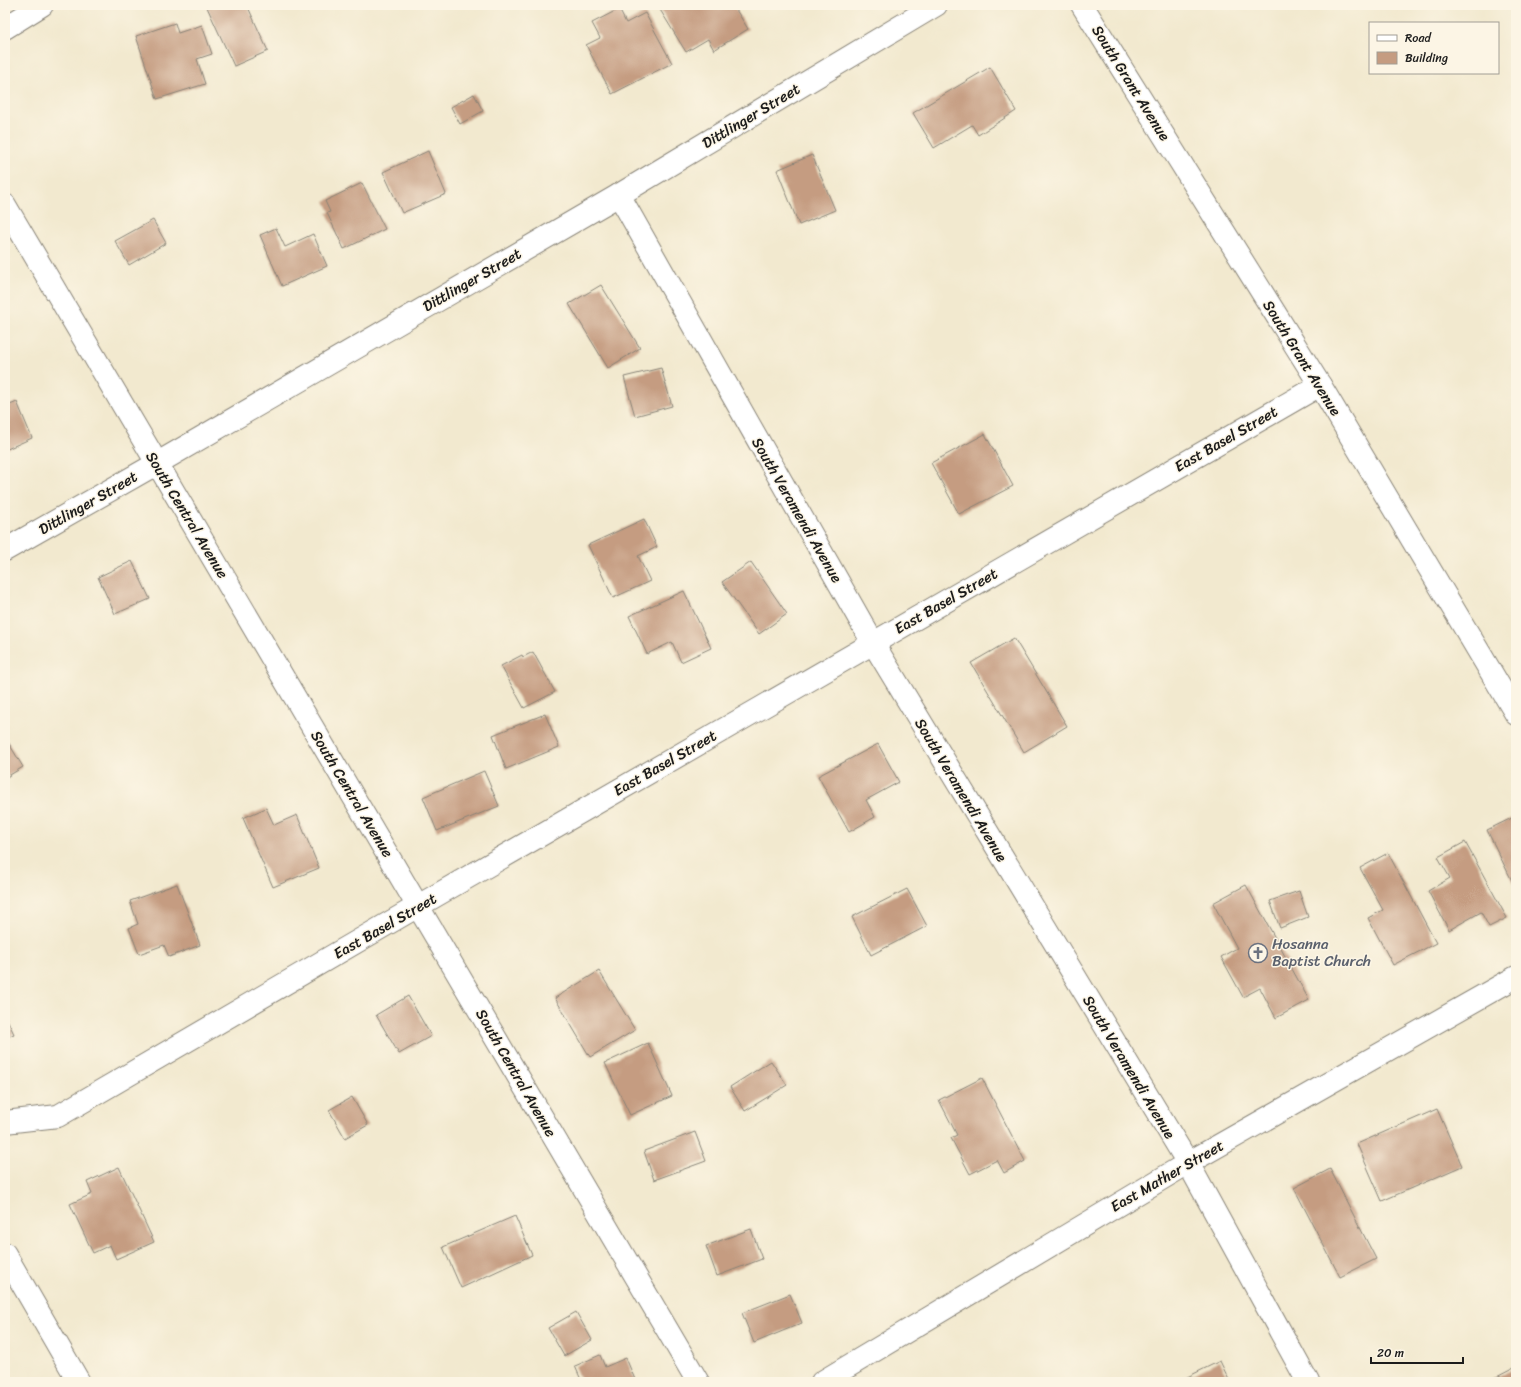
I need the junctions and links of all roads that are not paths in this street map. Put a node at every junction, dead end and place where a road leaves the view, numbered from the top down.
1 (42, 5) edge
2 (936, 5) edge
3 (1082, 5) edge
4 (5, 28) edge
5 (619, 195) junction
6 (5, 205) edge
7 (1320, 385) junction
8 (156, 464) junction
9 (5, 550) edge
10 (873, 643) junction
11 (1516, 714) edge
12 (418, 906) junction
13 (1516, 977) edge
14 (5, 1122) edge
15 (1188, 1163) junction
16 (5, 1254) edge
17 (79, 1382) edge
18 (698, 1382) edge
19 (822, 1382) edge
20 (1308, 1382) edge

1 - 4 street
2 - 5 street, Dittlinger Street
3 - 7 street, South Grant Avenue
5 - 8 street, Dittlinger Street
5 - 10 street, South Veramendi Avenue
6 - 8 street, South Central Avenue
7 - 10 street, East Basel Street
7 - 11 street, South Grant Avenue
8 - 9 street, Dittlinger Street
8 - 12 street, South Central Avenue
10 - 12 street, East Basel Street
10 - 15 street, South Veramendi Avenue
12 - 14 street, East Basel Street
12 - 18 street, South Central Avenue
13 - 15 street, East Mather Street
15 - 19 street, East Mather Street
15 - 20 street, South Veramendi Avenue
16 - 17 street

